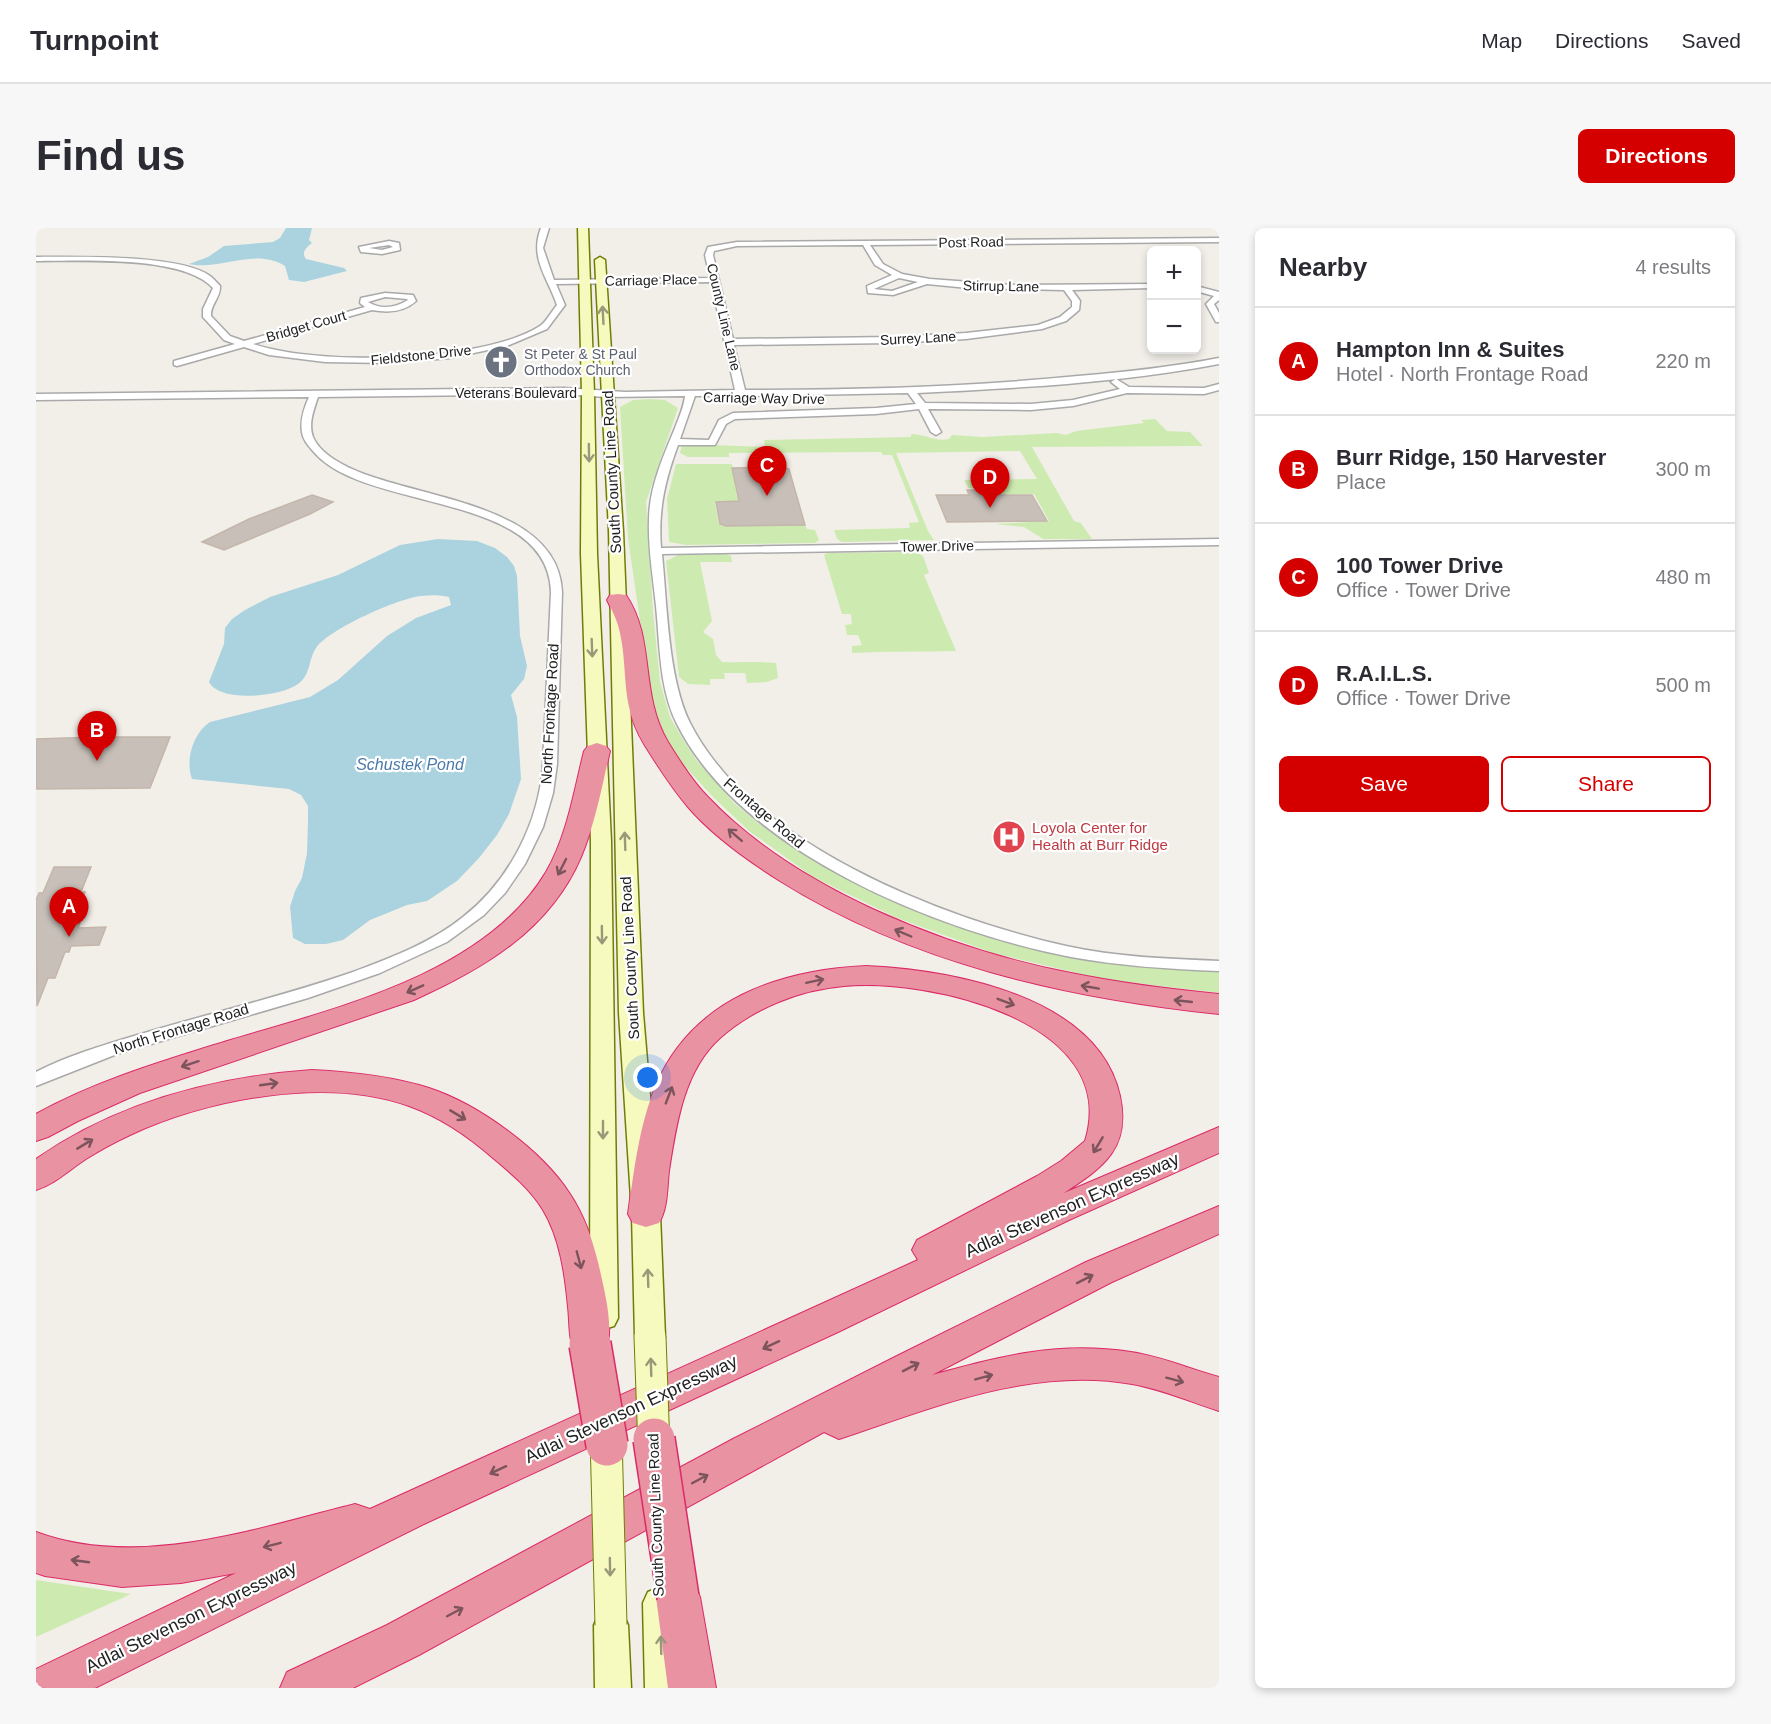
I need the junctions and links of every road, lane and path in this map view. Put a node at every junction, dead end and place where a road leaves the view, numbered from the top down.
1 (545, 228) edge
2 (583, 228) edge
3 (377, 234) dead end
4 (1219, 240) edge
5 (379, 243) dead end
6 (866, 243) junction
7 (723, 245) joint
8 (599, 249) dead end
9 (36, 259) edge
10 (898, 275) junction
11 (716, 280) junction
12 (585, 281) junction
13 (601, 281) junction
14 (927, 281) junction
15 (550, 282) junction
16 (1065, 286) junction
17 (1147, 286) edge
18 (1201, 289) edge
19 (1219, 295) edge
20 (370, 308) junction
21 (1219, 320) edge
22 (729, 342) junction
23 (242, 344) junction
24 (1219, 361) edge
25 (177, 363) dead end
26 (1219, 367) edge
27 (1158, 371) junction
28 (1168, 376) junction
29 (1116, 382) junction
30 (1219, 387) edge
31 (1126, 390) junction
32 (991, 391) junction
33 (598, 394) junction
34 (690, 394) junction
35 (742, 396) junction
36 (36, 397) edge
37 (313, 398) junction
38 (917, 398) junction
39 (36, 404) edge
40 (936, 432) dead end
41 (674, 442) junction
42 (1219, 542) edge
43 (656, 551) junction
44 (618, 600) junction
45 (597, 751) junction
46 (1219, 966) edge
47 (1219, 1004) edge
48 (36, 1080) edge
49 (36, 1130) edge
50 (1219, 1139) edge
51 (36, 1177) edge
52 (646, 1214) junction
53 (1219, 1219) edge
54 (824, 1321) junction
55 (597, 1343) junction
56 (1219, 1394) edge
57 (654, 1439) joint
58 (607, 1445) joint
59 (748, 1452) junction
60 (411, 1510) junction
61 (36, 1552) edge
62 (669, 1600) junction
63 (403, 1640) junction
64 (46, 1688) edge
65 (304, 1688) edge
66 (316, 1688) edge
67 (613, 1688) edge
68 (663, 1688) edge
69 (692, 1688) edge

1 - 15 street, Fieldstone Drive
2 - 12 main road, South County Line Road
3 - 5 street
4 - 6 street, Post Road
6 - 7 street, Post Road
6 - 10 street, Stirrup Lane
7 - 11 street, County Line Lane
8 - 13 main road, South County Line Road
9 - 23 street, Fieldstone Drive
10 - 14 street, Stirrup Lane
10 - 14 street
11 - 13 street, Carriage Place
11 - 22 street, County Line Lane
12 - 13 street, Carriage Place
12 - 15 street
12 - 33 main road, South County Line Road
33 -> 13 main road, South County Line Road
14 - 16 street, Stirrup Lane
15 - 23 street, Fieldstone Drive
16 - 17 street, Stirrup Lane
16 - 22 street, Surrey Lane
18 - 19 street
19 - 21 street
20 - 20 street, Bridget Court
20 - 23 street, Bridget Court
22 - 35 street, County Line Lane
23 - 25 street, Fieldstone Drive
24 - 27 street, Carriage Way Drive
26 - 28 street, Carriage Way Drive
27 - 28 street
27 - 32 street, Carriage Way Drive
28 - 29 street, Carriage Way Drive
29 - 31 street
29 - 32 street, Carriage Way Drive
30 - 31 street
31 - 38 street
32 - 38 street, Carriage Way Drive
33 - 34 street
33 - 37 street, Veterans Boulevard
33 - 44 main road, South County Line Road
33 -> 45 main road, South County Line Road
34 - 35 street, Carriage Way Drive
34 - 41 street, Frontage Road
35 - 38 street, Carriage Way Drive
36 - 37 street, Veterans Boulevard
37 - 39 street, Veterans Boulevard
37 - 48 street, North Frontage Road
38 - 40 street
38 - 41 street
41 - 43 street, Frontage Road
42 - 43 street, Tower Drive
43 - 46 street, Frontage Road
47 -> 44 highway
52 -> 44 main road, South County Line Road
45 -> 49 highway
45 -> 55 main road, South County Line Road
50 - 54 highway, Adlai Stevenson Expressway
51 -> 55 highway
52 -> 54 highway
57 -> 52 main road, South County Line Road, bridge
59 -> 53 highway
54 -> 60 highway, Adlai Stevenson Expressway
55 - 58 highway, bridge
59 -> 56 highway
57 - 62 highway, bridge
58 -> 67 main road, bridge
63 -> 59 highway
60 -> 61 highway
60 - 64 highway, Adlai Stevenson Expressway
68 -> 62 main road, South County Line Road
62 - 69 highway
63 - 65 highway
63 - 66 highway

